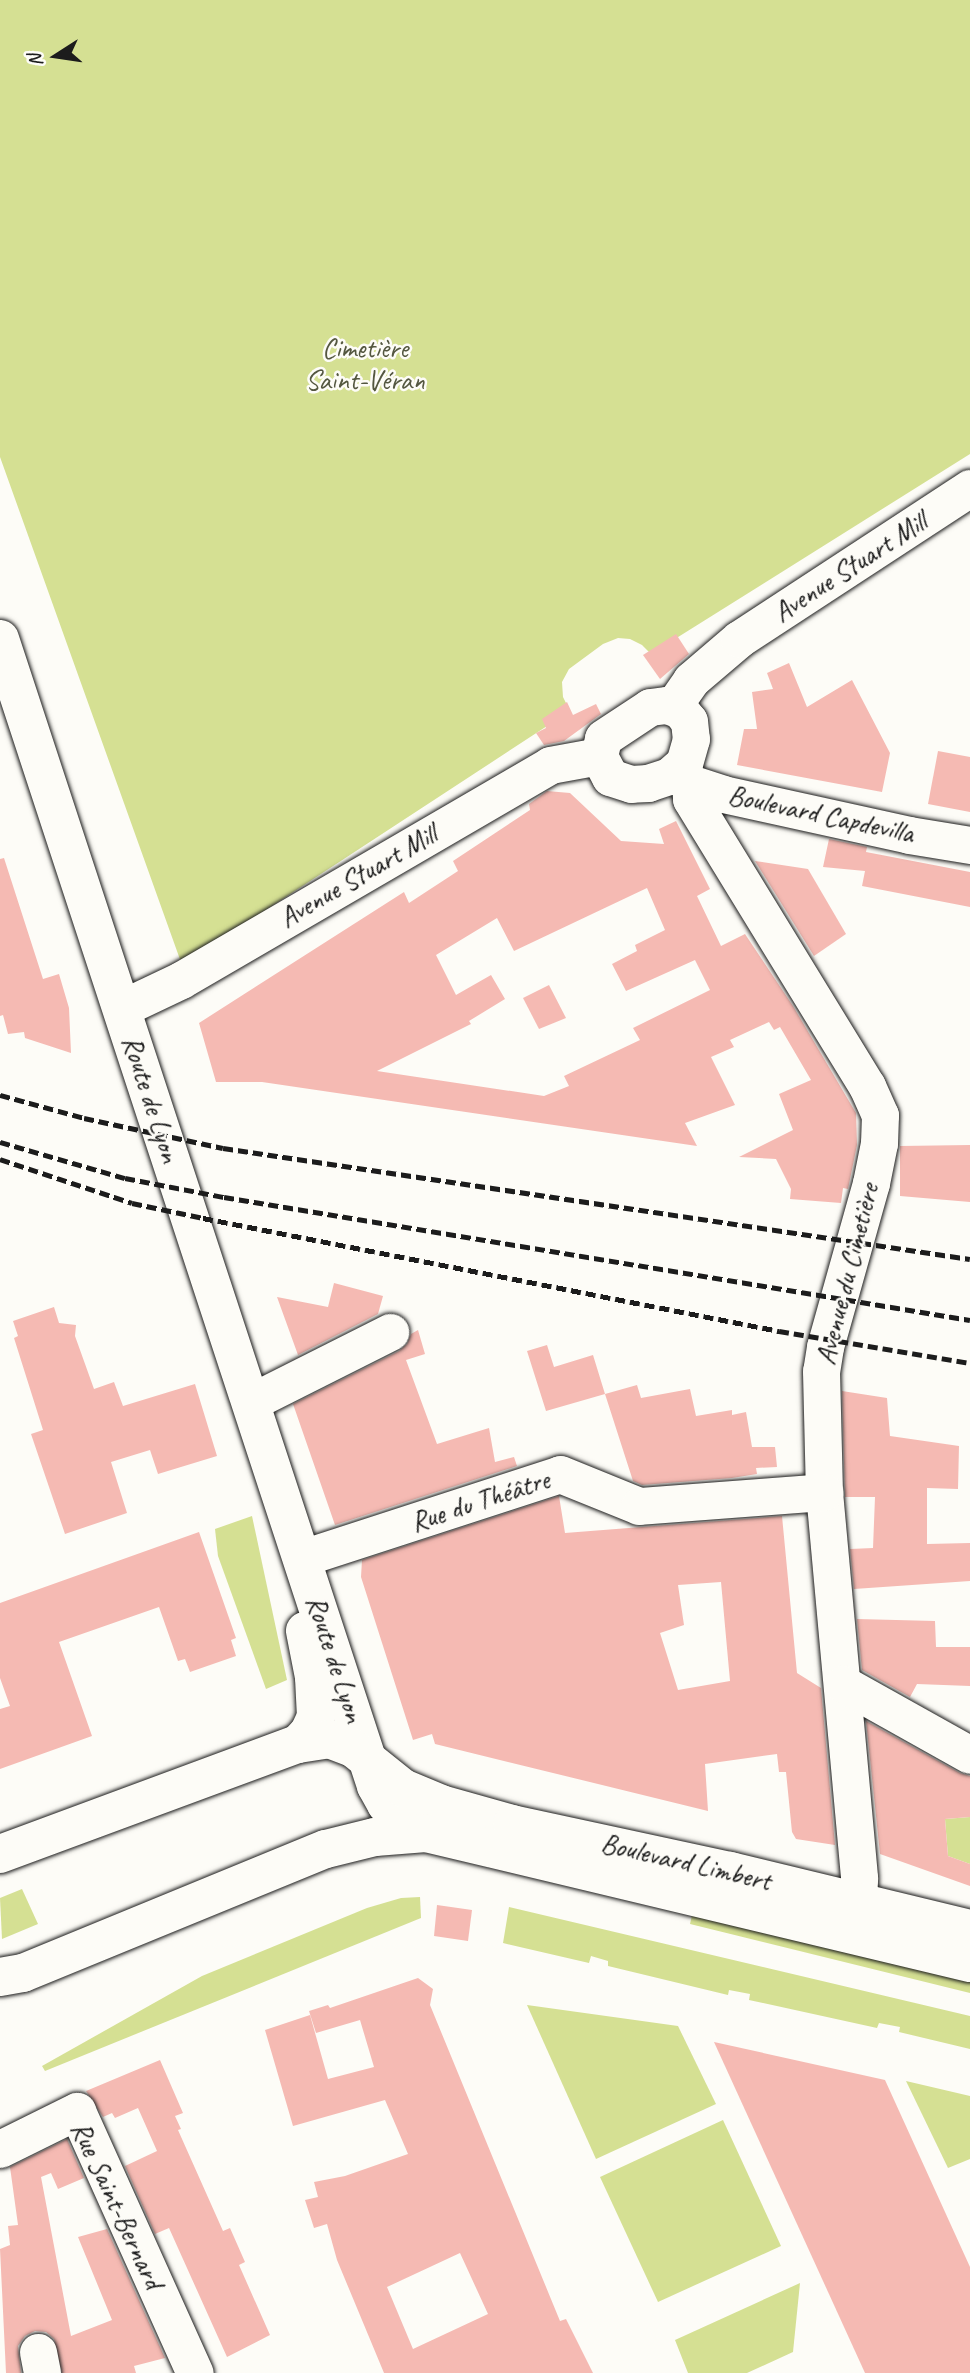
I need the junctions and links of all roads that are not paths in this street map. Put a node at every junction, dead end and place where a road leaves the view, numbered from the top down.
1 (970, 488) edge
2 (0, 639) edge
3 (673, 706) junction
4 (598, 756) junction
5 (683, 778) junction
6 (970, 845) edge
7 (122, 1008) junction
8 (390, 1332) dead end
9 (251, 1402) junction
10 (824, 1492) junction
11 (302, 1558) junction
12 (843, 1684) junction
13 (298, 1744) junction
14 (970, 1755) edge
15 (368, 1760) junction
16 (403, 1788) joint
17 (426, 1833) junction
18 (326, 1849) junction
19 (0, 1854) edge
20 (858, 1902) junction
21 (967, 1952) edge
22 (0, 1977) edge
23 (0, 2149) edge
24 (195, 2373) edge

1 - 3 street, Avenue Stuart Mill
2 - 7 main road, Route de Lyon
3 - 4 street
3 - 5 street
4 - 5 street
4 - 7 street, Avenue Stuart Mill
5 - 6 street, Boulevard Capdevilla
5 - 10 street, Avenue du Cimetière
7 - 9 main road, Route de Lyon
8 - 9 street
9 - 11 main road, Route de Lyon
10 - 11 street, Rue du Théâtre
10 - 12 street, Avenue du Cimetière
11 - 13 main road, Route de Lyon
11 - 15 main road, Route de Lyon
12 - 14 street
12 - 20 street, Avenue du Cimetière
13 - 15 main road
13 - 19 main road
15 - 16 main road, Route de Lyon
15 - 17 main road, Route de Lyon
15 - 18 main road
16 - 20 main road, Boulevard Limbert
17 - 18 main road
17 - 21 main road, Boulevard Limbert
18 - 22 main road
20 - 21 main road, Boulevard Limbert
23 - 24 street, Rue Saint-Bernard

